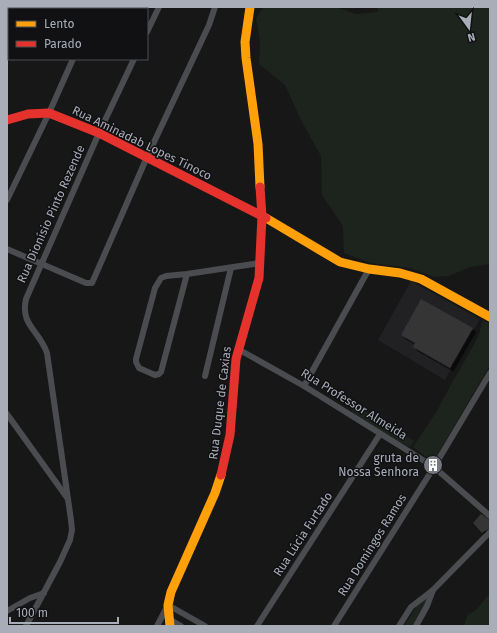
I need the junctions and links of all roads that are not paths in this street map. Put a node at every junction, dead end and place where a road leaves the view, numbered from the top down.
1 (159, 7) edge
2 (215, 7) edge
3 (250, 7) edge
4 (148, 30) edge
5 (73, 60) edge
6 (134, 60) edge
7 (50, 113) junction
8 (7, 120) edge
9 (99, 133) junction
10 (147, 157) junction
11 (7, 200) edge
12 (262, 216) junction
13 (7, 249) edge
14 (42, 263) junction
15 (260, 263) junction
16 (232, 268) junction
17 (368, 269) junction
18 (187, 274) junction
19 (490, 317) edge
20 (238, 349) junction
21 (490, 373) edge
22 (205, 376) dead end
23 (304, 386) junction
24 (7, 414) edge
25 (380, 434) junction
26 (434, 467) junction
27 (68, 499) junction
28 (490, 516) edge
29 (490, 532) edge
30 (432, 590) junction
31 (44, 593) junction
32 (168, 605) junction
33 (7, 611) edge
34 (170, 623) edge
35 (26, 626) edge
36 (157, 626) edge
37 (181, 626) edge
38 (205, 626) edge
39 (257, 626) edge
40 (334, 626) edge
41 (400, 626) edge
42 (416, 626) edge

1 - 4 street
2 - 10 street
3 - 12 street, Rua Duque de Caxias
5 - 7 street
6 - 9 street, Rua Dionísio Pinto Rezende
7 - 8 street, Rua Aminadab Lopes Tinoco
7 - 9 street, Rua Aminadab Lopes Tinoco
7 - 11 street
9 - 10 street, Rua Aminadab Lopes Tinoco
9 - 14 street, Rua Dionísio Pinto Rezende
10 - 12 street, Rua Aminadab Lopes Tinoco
10 - 14 street
12 - 15 street, Rua Duque de Caxias
12 - 17 street, Rua Aminadab Lopes Tinoco
13 - 14 street
14 - 27 street, Rua Dionísio Pinto Rezende
15 - 16 street
15 - 20 street, Rua Duque de Caxias
16 - 18 street
16 - 22 street
17 - 19 street, Rua Aminadab Lopes Tinoco
17 - 23 street
18 - 18 street
20 - 23 street, Rua Professor Almeida
20 - 32 street, Rua Duque de Caxias
21 - 26 street, Rua Domingos Ramos
23 - 25 street, Rua Professor Almeida
24 - 27 street
25 - 26 street, Rua Professor Almeida
25 - 39 street, Rua Lúcia Furtado
26 - 28 street, Rua Professor Almeida
26 - 40 street, Rua Domingos Ramos
27 - 31 street, Rua Dionísio Pinto Rezende
29 - 30 street
30 - 41 street
30 - 42 street
31 - 33 street
31 - 35 street, Rua Dionísio Pinto Rezende
32 - 34 street, Rua Duque de Caxias
32 - 36 street
32 - 38 street
34 - 37 street

